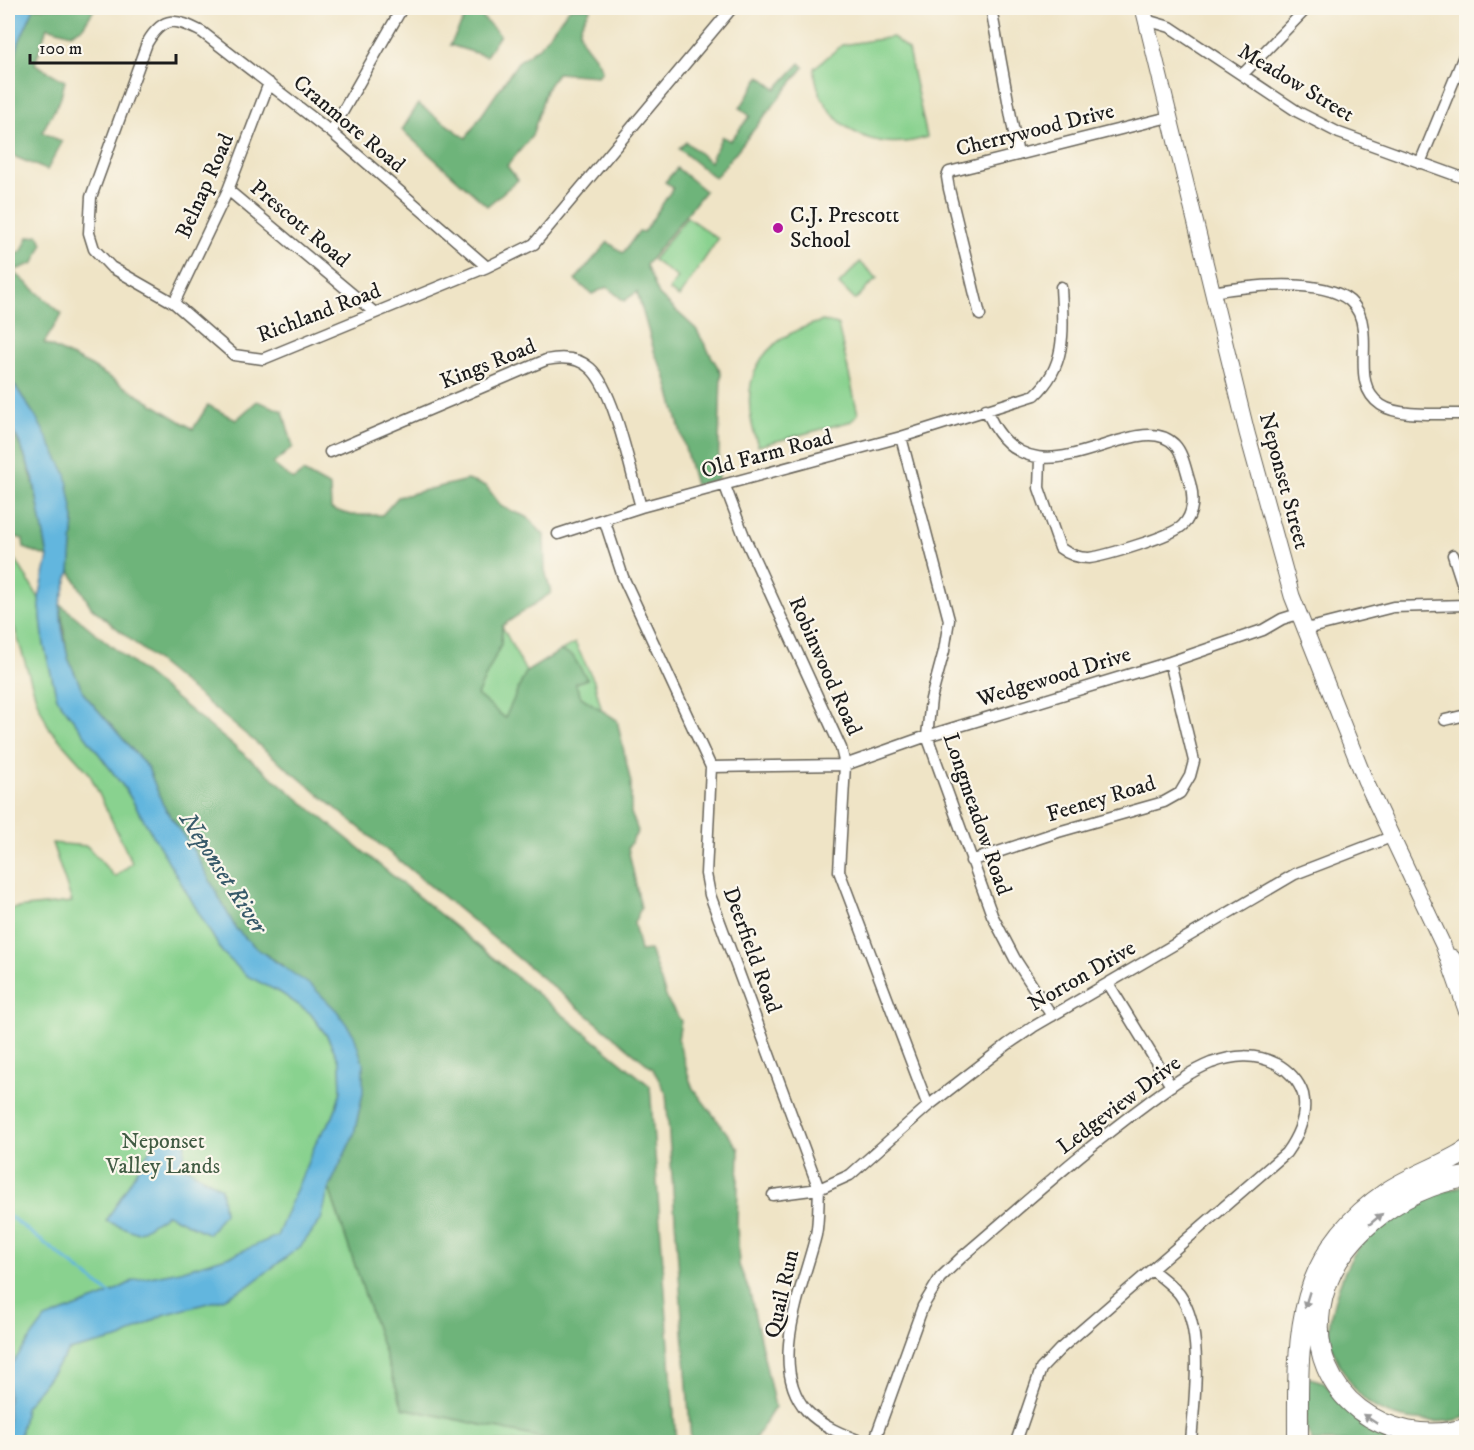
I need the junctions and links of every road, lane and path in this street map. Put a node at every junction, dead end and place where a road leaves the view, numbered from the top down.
1 (402, 8) edge
2 (732, 8) edge
3 (991, 8) edge
4 (1307, 8) edge
5 (1144, 14) edge
6 (180, 22) joint
7 (1467, 51) edge
8 (1243, 74) junction
9 (269, 83) junction
10 (1168, 117) junction
11 (331, 132) junction
12 (1018, 155) junction
13 (1420, 163) junction
14 (1467, 179) edge
15 (228, 190) junction
16 (487, 267) junction
17 (1061, 287) dead end
18 (1212, 292) junction
19 (174, 303) junction
20 (375, 313) junction
21 (980, 315) dead end
22 (986, 409) junction
23 (1467, 414) edge
24 (901, 437) junction
25 (330, 452) dead end
26 (1040, 459) junction
27 (725, 486) junction
28 (641, 507) junction
29 (604, 519) junction
30 (558, 534) dead end
31 (1453, 555) dead end
32 (1467, 595) edge
33 (1467, 605) edge
34 (1298, 614) junction
35 (1306, 629) junction
36 (1170, 662) junction
37 (1467, 715) edge
38 (1445, 720) dead end
39 (927, 736) junction
40 (844, 765) junction
41 (711, 767) junction
42 (1391, 837) junction
43 (971, 861) junction
44 (1443, 945) junction
45 (1467, 979) edge
46 (1108, 983) junction
47 (1467, 1010) edge
48 (1052, 1016) junction
49 (1171, 1086) junction
50 (928, 1106) junction
51 (1467, 1151) edge
52 (1467, 1177) edge
53 (819, 1189) junction
54 (773, 1195) dead end
55 (1152, 1270) junction
56 (1467, 1429) edge
57 (862, 1443) edge
58 (874, 1443) edge
59 (1016, 1443) edge
60 (1191, 1443) edge
61 (1298, 1443) edge

1 - 11 street
2 - 16 street, Richland Road
3 - 12 street
4 - 8 street
5 - 8 street, Meadow Street
5 - 10 main road, Neponset Street
6 - 9 street, Cranmore Road
6 - 19 street, Richland Road
7 - 13 street
8 - 13 street, Meadow Street
9 - 11 street, Cranmore Road
9 - 15 street, Belnap Road
10 - 12 street, Cherrywood Drive
10 - 18 main road, Neponset Street
11 - 16 street, Cranmore Road
12 - 21 street, Cherrywood Drive
13 - 14 street, Meadow Street
15 - 19 street, Belnap Road
15 - 20 street, Prescott Road
16 - 20 street, Richland Road
17 - 22 street, Old Farm Road
18 - 23 street
18 - 34 main road, Neponset Street
19 - 20 street, Richland Road
22 - 24 street, Old Farm Road
22 - 26 street
24 - 27 street, Old Farm Road
24 - 39 street, Longmeadow Road
25 - 28 street, Kings Road
26 - 26 street
27 - 28 street, Old Farm Road
27 - 40 street, Robinwood Road
28 - 29 street, Old Farm Road
29 - 30 street, Old Farm Road
29 - 41 street, Deerfield Road
31 - 32 street
33 - 35 street
34 - 35 main road, Neponset Street
34 - 36 street, Wedgewood Drive
35 - 42 main road, Neponset Street
36 - 39 street, Wedgewood Drive
36 - 43 street, Feeney Road
37 - 38 street
39 - 40 street, Wedgewood Drive
39 - 43 street, Longmeadow Road
40 - 41 street, Wedgewood Drive
40 - 50 street, Robinwood Road
41 - 53 street, Deerfield Road
42 - 44 main road, Neponset Street
42 - 46 street, Norton Drive
43 - 48 street, Longmeadow Road
44 - 45 main road, Neponset Street
44 - 47 main road, Neponset Street
46 - 48 street, Norton Drive
46 - 49 street
48 - 50 street, Norton Drive
49 - 55 street, Ledgeview Drive
49 - 58 street, Ledgeview Drive
50 - 53 street, Norton Drive
51 -> 61 highway
56 -> 52 highway
53 - 54 street, Norton Drive
53 - 57 street, Quail Run
55 - 59 street, Ledgeview Drive
55 - 60 street

